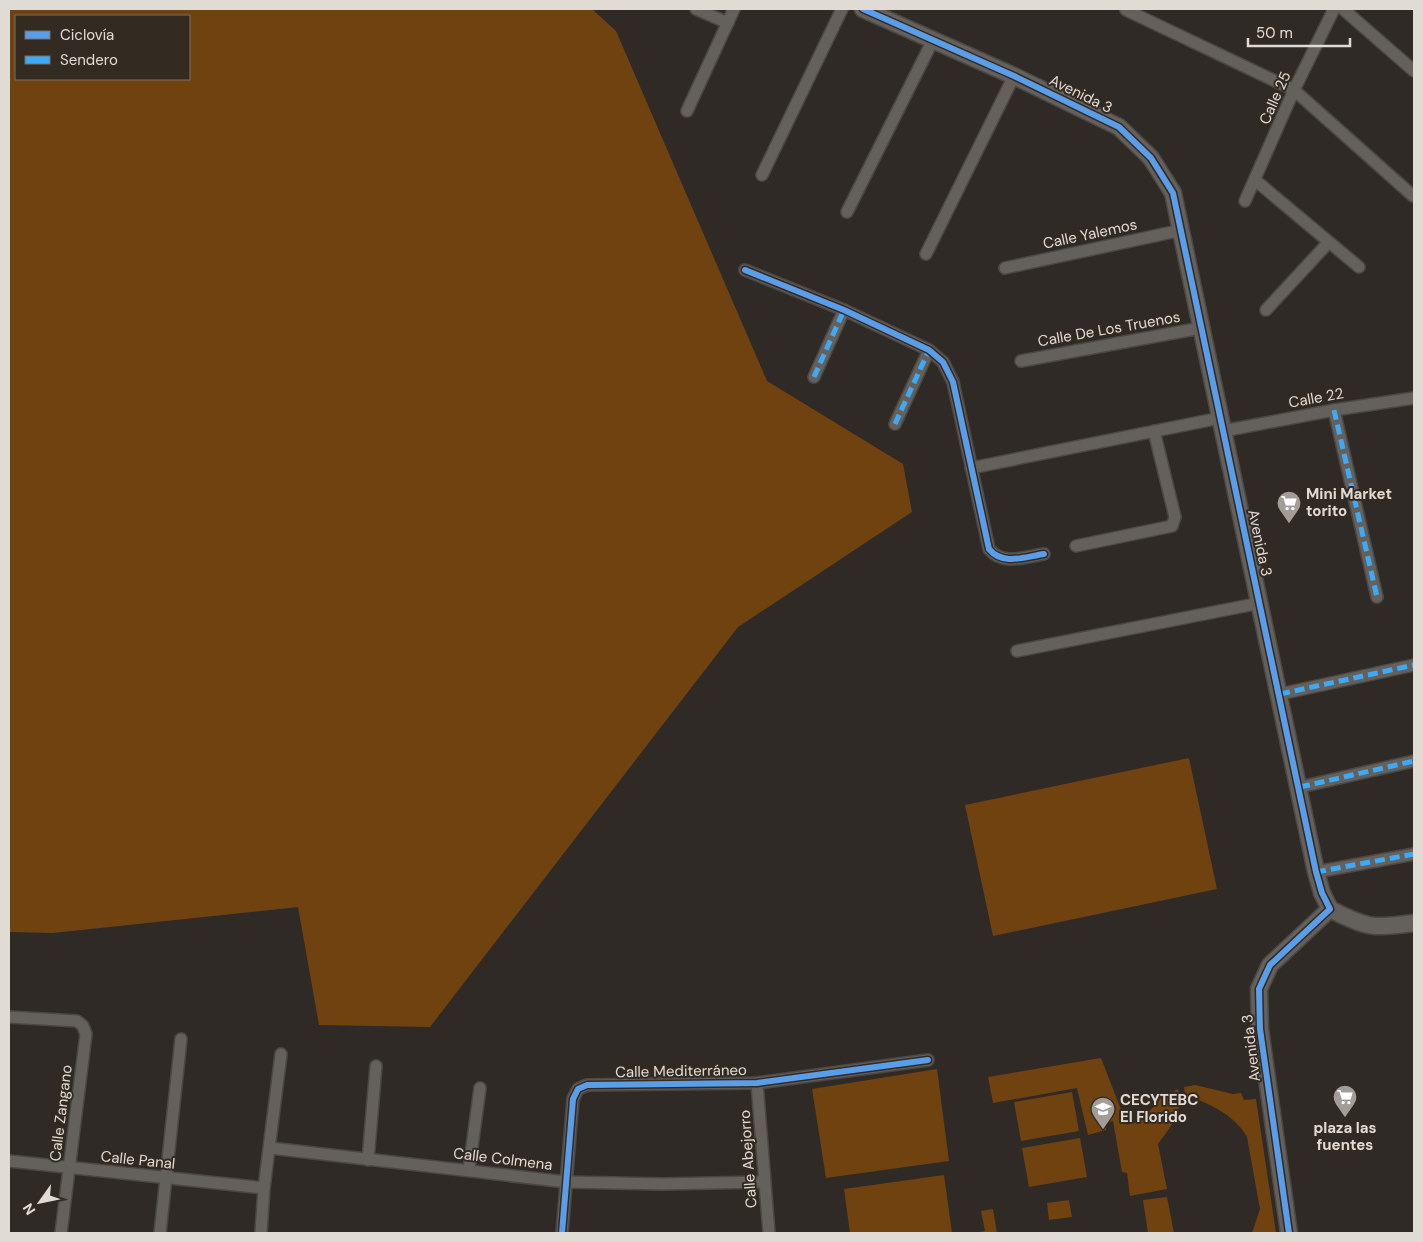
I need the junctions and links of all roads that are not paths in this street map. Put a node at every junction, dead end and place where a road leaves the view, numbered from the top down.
1 (696, 9) edge
2 (734, 9) edge
3 (842, 9) edge
4 (863, 9) edge
5 (1334, 9) edge
6 (1343, 9) edge
7 (1126, 10) dead end
8 (728, 23) junction
9 (933, 40) junction
10 (1414, 71) edge
11 (1014, 76) junction
12 (1294, 90) junction
13 (687, 111) dead end
14 (762, 175) dead end
15 (1255, 180) junction
16 (1413, 196) edge
17 (1245, 201) dead end
18 (847, 212) dead end
19 (1182, 230) junction
20 (1328, 243) junction
21 (926, 254) dead end
22 (1359, 267) dead end
23 (1005, 268) dead end
24 (745, 270) dead end
25 (844, 310) junction
26 (1266, 310) dead end
27 (1201, 328) junction
28 (929, 350) junction
29 (1021, 361) dead end
30 (814, 377) dead end
31 (1414, 398) edge
32 (1334, 410) junction
33 (895, 424) dead end
34 (1222, 424) junction
35 (1154, 431) junction
36 (971, 468) junction
37 (1076, 546) dead end
38 (1044, 554) dead end
39 (1377, 597) dead end
40 (1260, 603) junction
41 (1017, 651) dead end
42 (1414, 665) edge
43 (1280, 694) junction
44 (1414, 761) edge
45 (1300, 787) junction
46 (1414, 854) edge
47 (1316, 872) junction
48 (1330, 909) junction
49 (1414, 922) edge
50 (9, 1017) edge
51 (181, 1039) dead end
52 (280, 1054) dead end
53 (928, 1060) dead end
54 (376, 1066) dead end
55 (757, 1082) junction
56 (480, 1088) dead end
57 (270, 1148) junction
58 (368, 1160) junction
59 (9, 1161) edge
60 (70, 1168) junction
61 (468, 1169) junction
62 (164, 1178) junction
63 (566, 1182) junction
64 (764, 1182) junction
65 (264, 1188) junction
66 (61, 1233) edge
67 (160, 1233) edge
68 (261, 1233) edge
69 (562, 1233) edge
70 (769, 1233) edge
71 (1289, 1233) edge

1 - 8 street
2 - 8 street
3 - 14 street
4 - 9 street, Avenida 3
5 - 12 street, Calle 25
6 - 10 street
7 - 12 street
8 - 13 street
9 - 11 street, Avenida 3
9 - 18 street
11 - 19 street, Avenida 3
11 - 21 street
12 - 15 street, Calle 25
12 - 16 street
15 - 17 street, Calle 25
15 - 20 street
19 - 23 street, Calle Yalemos
19 - 27 street, Avenida 3
20 - 22 street
20 - 26 street
24 - 25 street
25 - 28 street
25 - 30 street
27 - 29 street, Calle De Los Truenos
27 - 34 street, Avenida 3
28 - 33 street
28 - 36 street
31 - 32 street, Calle 22
32 - 34 street, Calle 22
32 - 39 street
34 - 35 street, Calle 22
34 - 40 street, Avenida 3
35 - 36 street, Calle 22
35 - 37 street
36 - 38 street
40 - 41 street
40 - 43 street, Avenida 3
42 - 43 street
43 - 45 street, Avenida 3
44 - 45 street
45 - 47 street, Avenida 3
46 - 47 street
47 - 48 street, Avenida 3
48 - 49 street
48 - 71 street, Avenida 3
50 - 60 street, Calle Zangano
51 - 62 street
52 - 57 street
53 - 55 street, Calle Mediterráneo
54 - 58 street
55 - 63 street, Calle Mediterráneo
55 - 64 street, Calle Abejorro
56 - 61 street
57 - 58 street, Calle Colmena
57 - 65 street
58 - 61 street, Calle Colmena
59 - 60 street, Calle Panal
60 - 62 street, Calle Panal
60 - 66 street, Calle Zangano
61 - 63 street, Calle Colmena
62 - 65 street, Calle Panal
62 - 67 street
63 - 64 street, Calle Colmena
63 - 69 street, Calle Mediterráneo
64 - 70 street, Calle Abejorro
65 - 68 street

